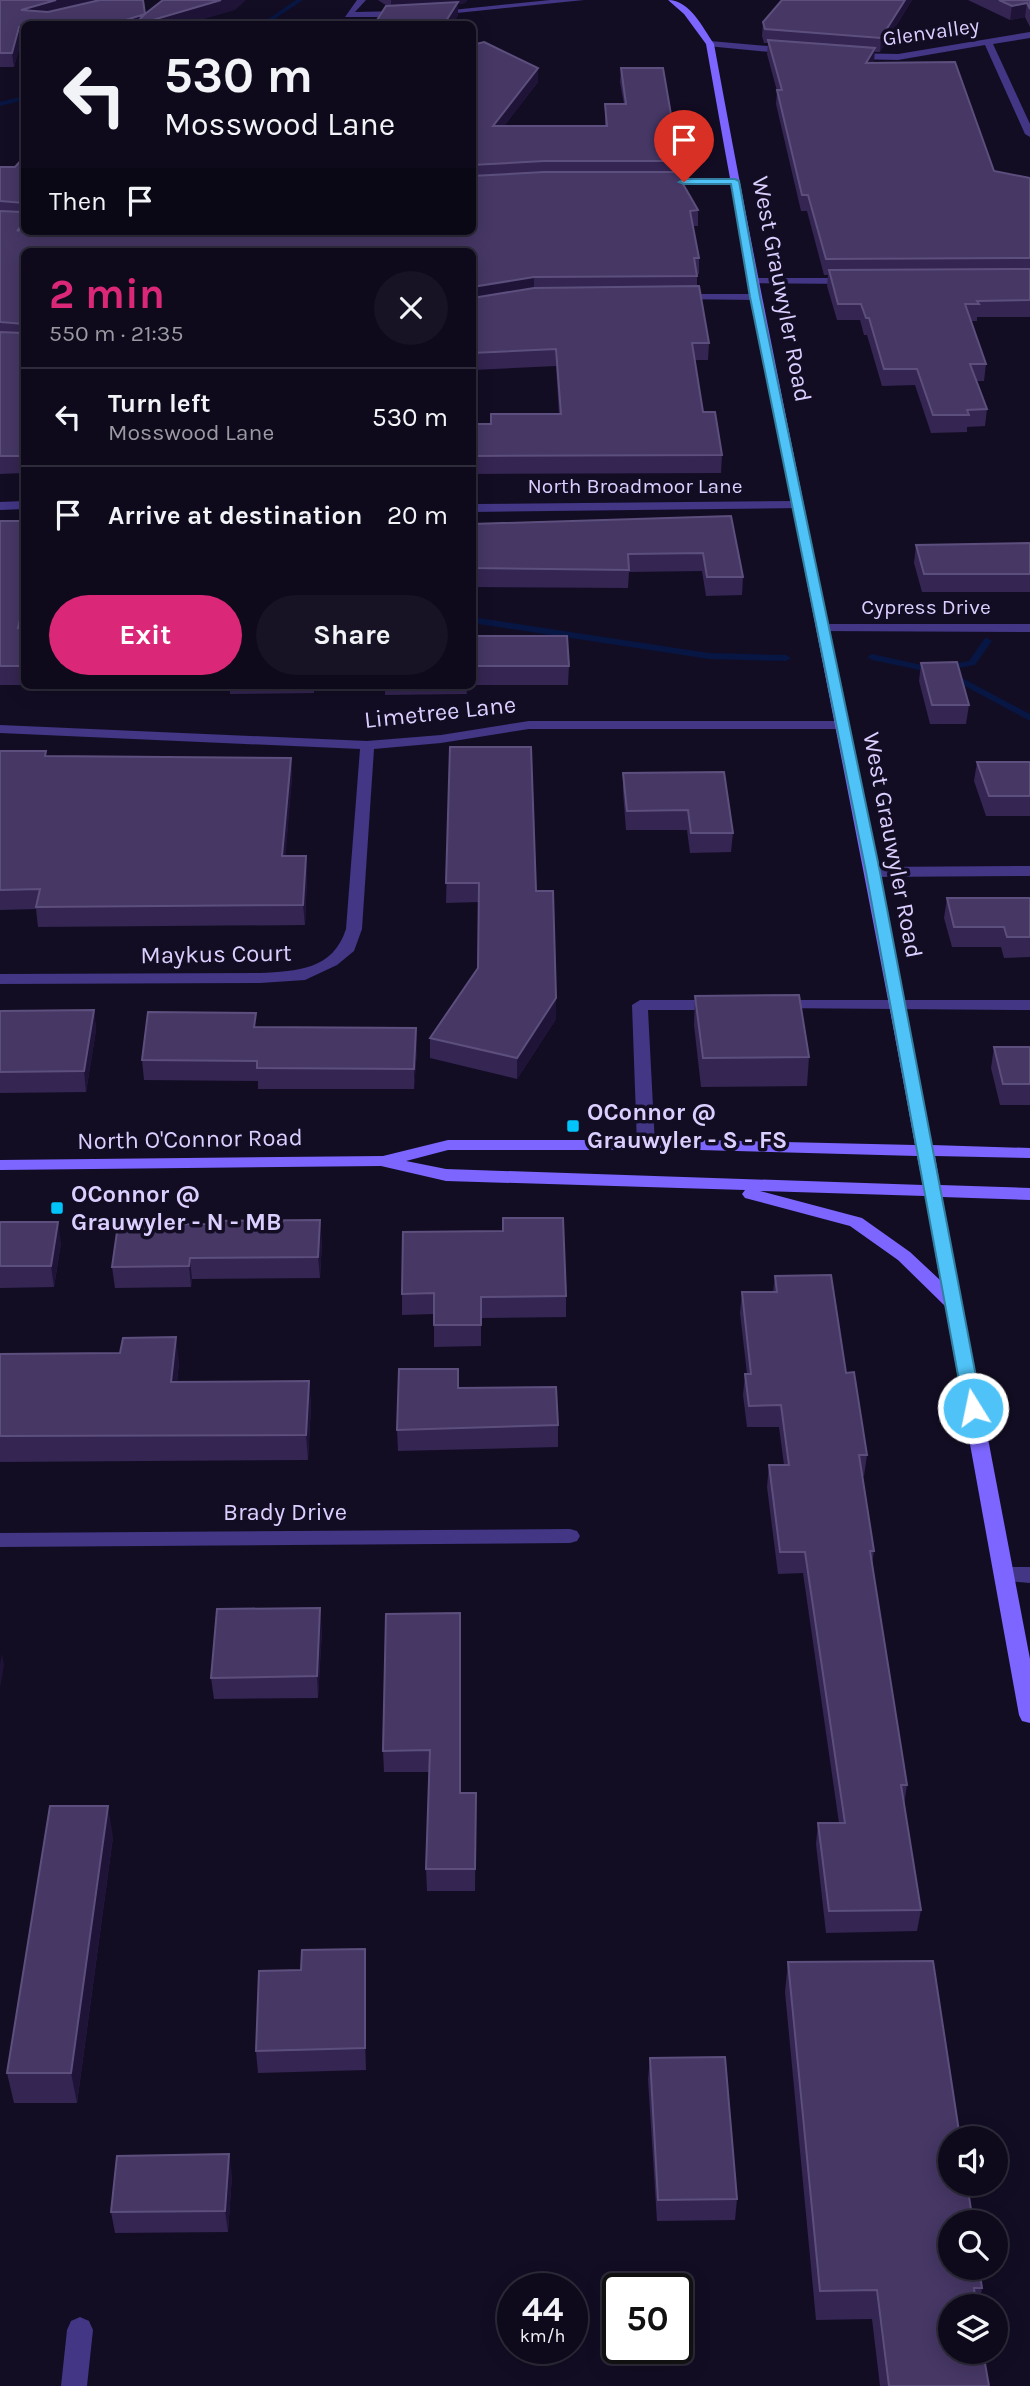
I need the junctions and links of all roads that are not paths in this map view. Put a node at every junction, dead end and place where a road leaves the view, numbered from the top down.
1 (362, 0) edge
2 (580, 0) edge
3 (671, 0) edge
4 (564, 1) edge
5 (429, 13) edge
6 (416, 14) edge
7 (1030, 35) edge
8 (988, 42) junction
9 (710, 44) junction
10 (798, 51) edge
11 (839, 55) edge
12 (1030, 134) edge
13 (735, 181) junction
14 (656, 182) edge
15 (752, 281) junction
16 (866, 281) edge
17 (661, 297) edge
18 (755, 297) junction
19 (21, 505) edge
20 (797, 505) junction
21 (0, 506) edge
22 (476, 508) edge
23 (823, 628) junction
24 (1030, 628) edge
25 (843, 725) junction
26 (0, 729) edge
27 (367, 746) junction
28 (1030, 871) edge
29 (873, 872) junction
30 (0, 979) edge
31 (734, 1005) edge
32 (760, 1005) edge
33 (898, 1005) junction
34 (1030, 1005) edge
35 (646, 1145) junction
36 (926, 1150) junction
37 (1030, 1153) edge
38 (381, 1161) junction
39 (0, 1165) edge
40 (703, 1183) junction
41 (933, 1192) junction
42 (1030, 1194) edge
43 (954, 1304) junction
44 (570, 1536) dead end
45 (0, 1539) edge
46 (1004, 1575) junction
47 (1030, 1575) edge
48 (1030, 1715) edge
49 (80, 2330) dead end
50 (74, 2386) edge

1 - 6 street
2 - 4 street
3 - 9 main road, West Grauwyler Road
4 - 5 street
7 - 8 street, Glenvalley
8 - 11 street, Glenvalley
8 - 12 street
9 - 10 street
9 - 13 main road, West Grauwyler Road
13 - 14 street
13 - 15 main road, West Grauwyler Road
15 - 16 street
15 - 18 main road, West Grauwyler Road
17 - 18 street
18 - 20 main road, West Grauwyler Road
19 - 21 street
20 - 22 street, North Broadmoor Lane
20 - 23 main road, West Grauwyler Road
23 - 24 street, Cypress Drive
23 - 25 main road, West Grauwyler Road
25 - 27 street, Limetree Lane
25 - 29 main road, West Grauwyler Road
26 - 27 street, Limetree Lane
27 - 30 street, Maykus Court
28 - 29 street
29 - 33 main road, West Grauwyler Road
31 - 35 street
32 - 33 street
33 - 34 street
33 - 36 main road, West Grauwyler Road
35 - 36 main road, North O'Connor Road
35 - 38 main road, North O'Connor Road
36 - 37 main road, North O'Connor Road
36 - 41 main road, West Grauwyler Road
38 - 39 main road, North O'Connor Road
38 - 40 main road, North O'Connor Road
40 - 41 main road, North O'Connor Road
40 - 43 main road
41 - 42 main road, North O'Connor Road
41 - 43 main road, West Grauwyler Road
43 - 46 main road, West Grauwyler Road
44 - 45 street, Brady Drive
46 - 47 street
46 - 48 main road, West Grauwyler Road
49 - 50 street

